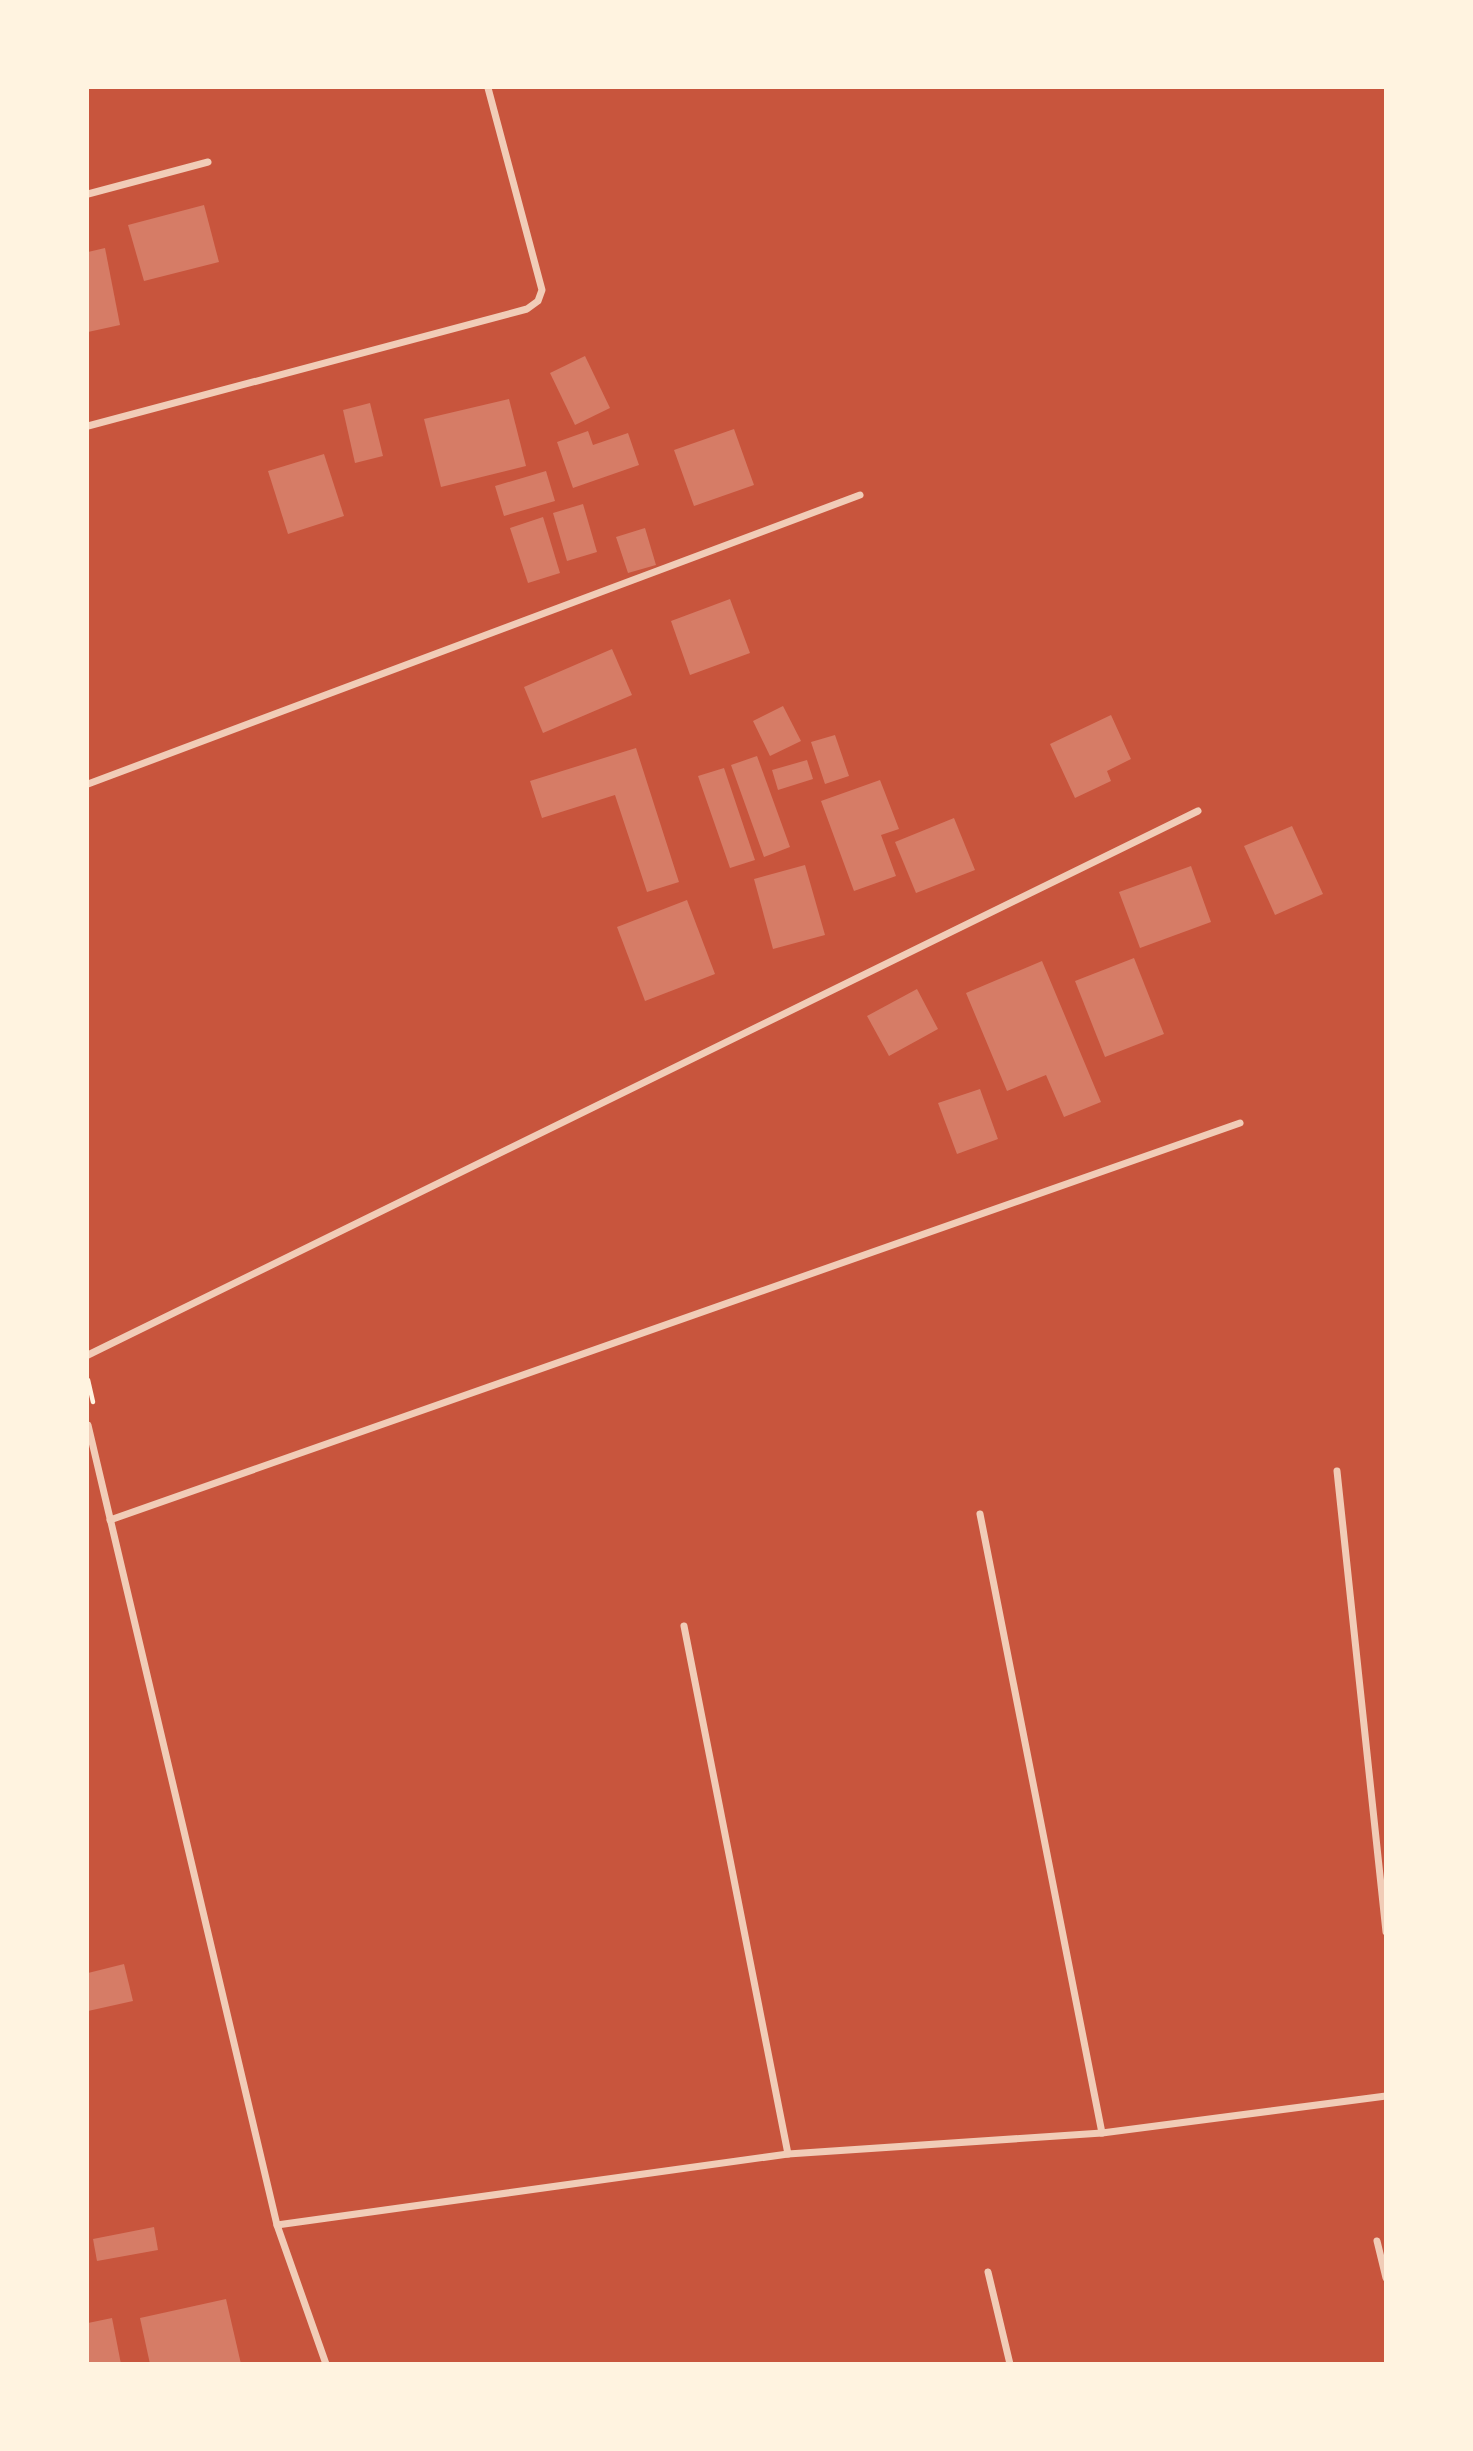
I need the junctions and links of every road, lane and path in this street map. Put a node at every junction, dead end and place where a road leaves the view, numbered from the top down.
1 (488, 88) edge
2 (208, 162) dead end
3 (88, 194) edge
4 (88, 426) edge
5 (860, 495) dead end
6 (88, 785) edge
7 (1198, 811) dead end
8 (1240, 1122) dead end
9 (88, 1355) edge
10 (88, 1425) edge
11 (1337, 1471) dead end
12 (980, 1514) dead end
13 (110, 1520) junction
14 (684, 1626) dead end
15 (1385, 1932) edge
16 (1385, 2096) edge
17 (1102, 2133) junction
18 (788, 2154) junction
19 (277, 2225) junction
20 (1377, 2241) dead end
21 (988, 2272) dead end
22 (1385, 2278) edge
23 (326, 2364) edge
24 (1010, 2364) edge

1 - 4 street
2 - 3 street
5 - 6 street
7 - 9 street
8 - 13 street
10 - 13 street
11 - 15 street
12 - 17 street
13 - 19 street
14 - 18 street
16 - 17 street
17 - 18 street
18 - 19 street
19 - 23 street
20 - 22 street
21 - 24 street

